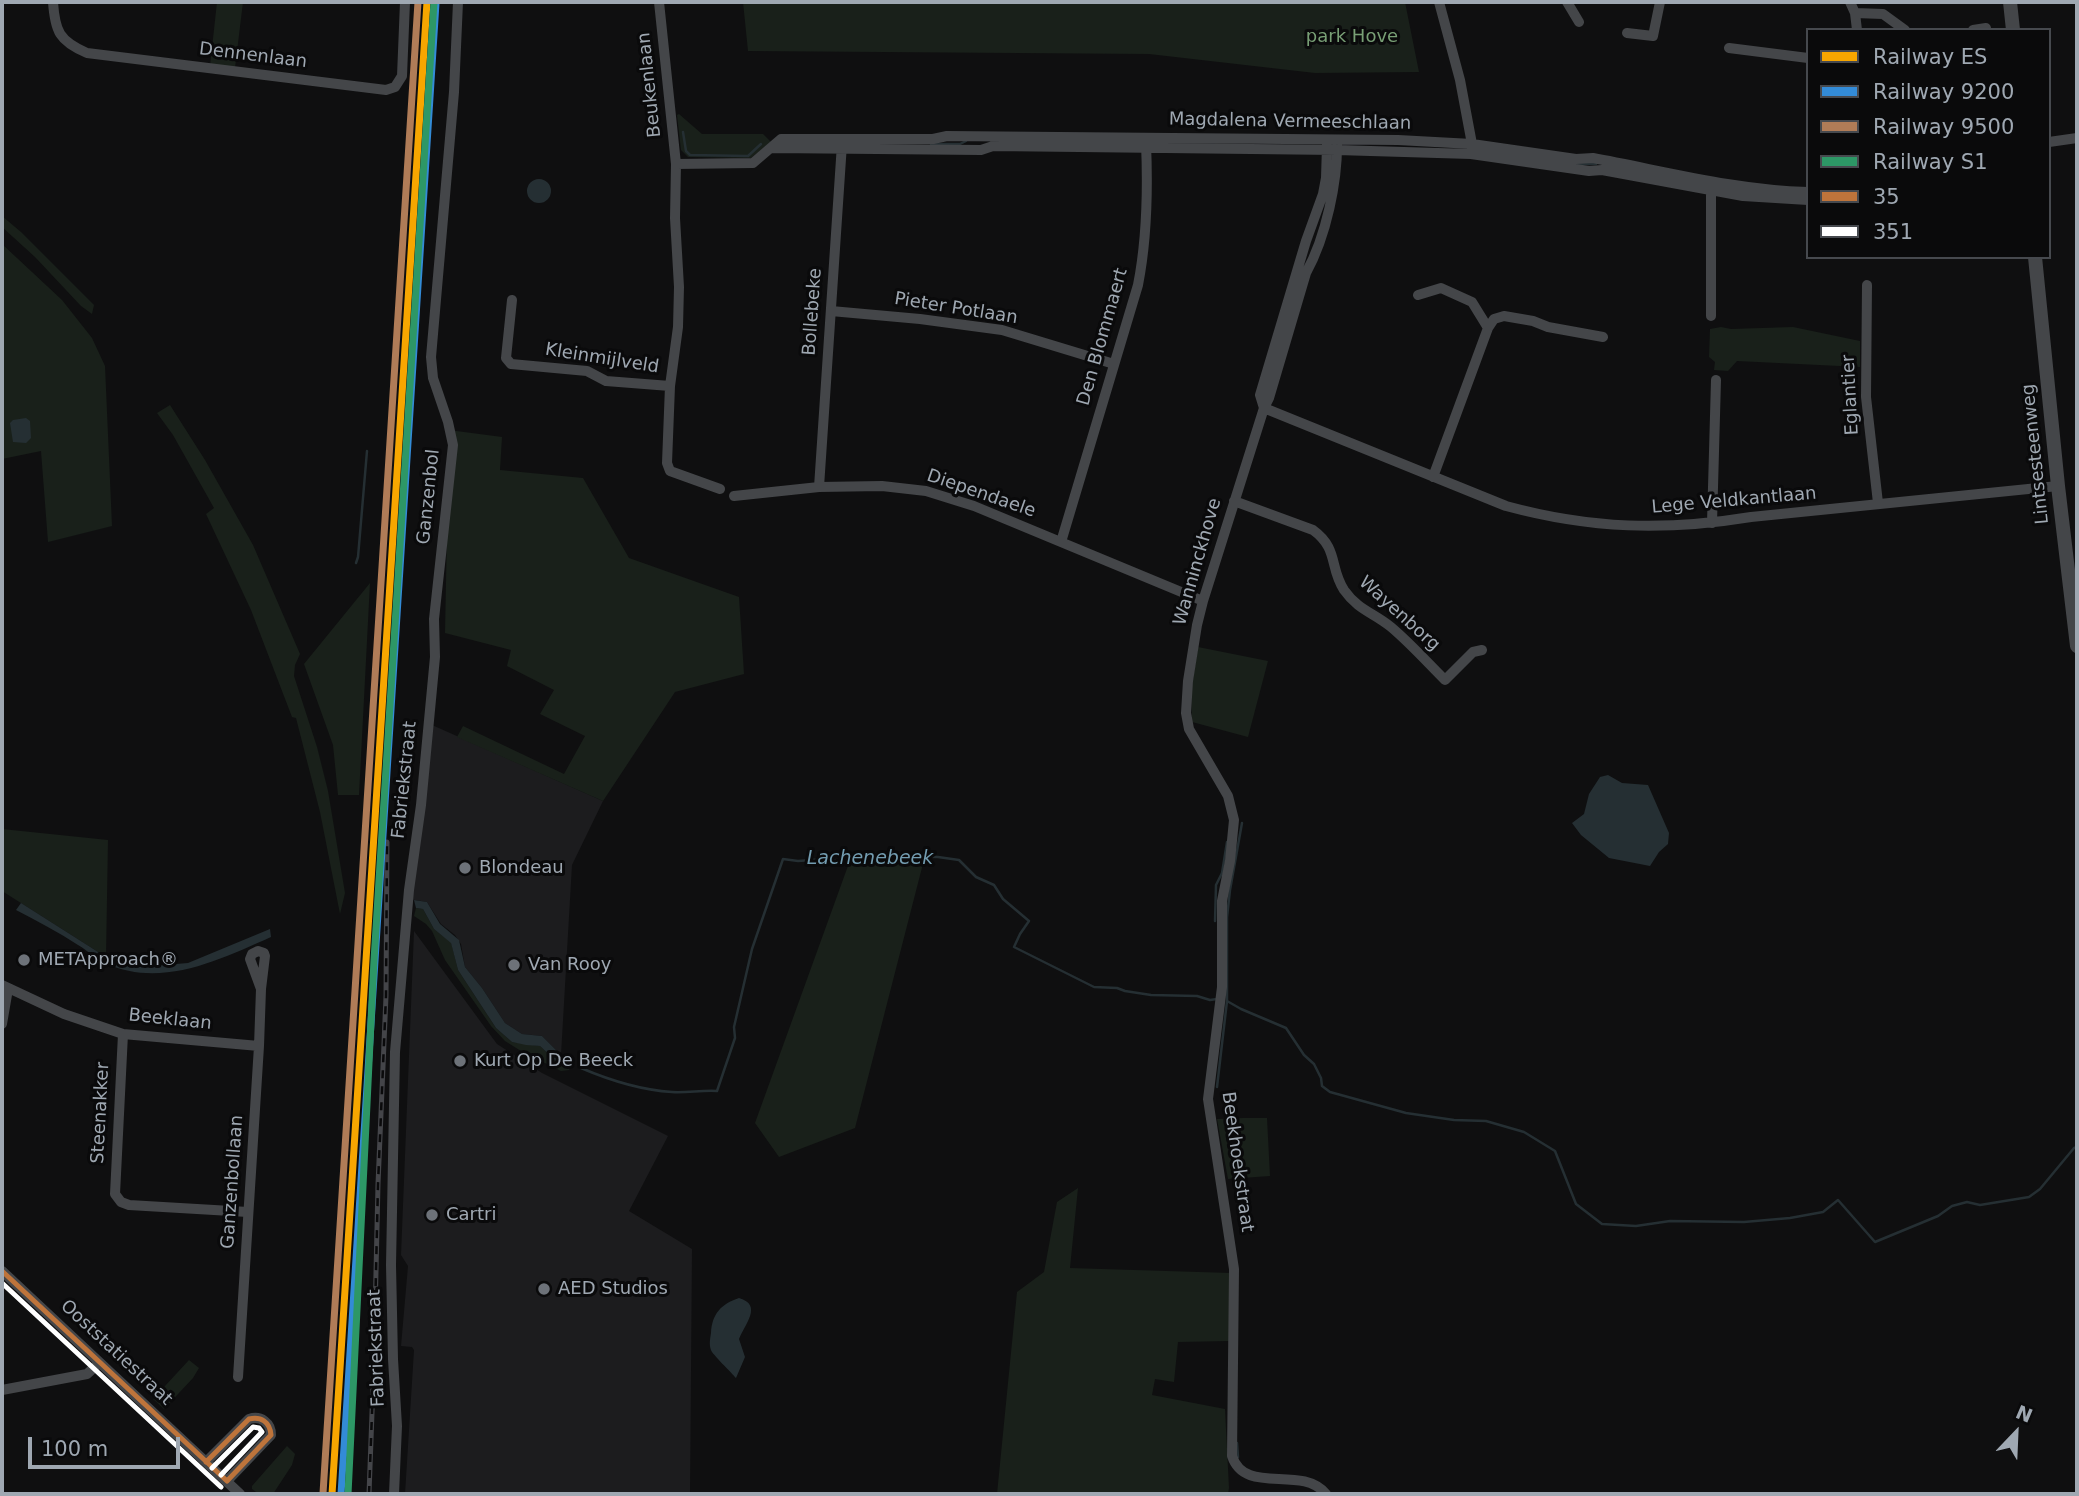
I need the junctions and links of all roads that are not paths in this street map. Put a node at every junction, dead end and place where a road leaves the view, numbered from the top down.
1 (53, 2) edge
2 (405, 2) edge
3 (458, 2) edge
4 (659, 2) edge
5 (1439, 2) edge
6 (1567, 2) edge
7 (1660, 2) edge
8 (1850, 2) edge
9 (2010, 2) edge
10 (1855, 13) junction
11 (1579, 22) dead end
12 (1857, 28) edge
13 (1902, 28) edge
14 (2013, 28) edge
15 (1627, 33) dead end
16 (1729, 48) dead end
17 (1806, 58) edge
18 (2077, 138) edge
19 (2051, 142) edge
20 (1146, 143) junction
21 (842, 144) junction
22 (1332, 145) junction
23 (1472, 149) junction
24 (676, 164) junction
25 (1711, 185) junction
26 (1806, 192) edge
27 (1806, 200) edge
28 (2035, 259) edge
29 (1867, 285) dead end
30 (1418, 295) dead end
31 (513, 300) dead end
32 (831, 311) junction
33 (1711, 316) dead end
34 (1488, 328) junction
35 (1603, 338) dead end
36 (1114, 364) junction
37 (1716, 380) dead end
38 (670, 386) junction
39 (1264, 408) junction
40 (1433, 477) junction
41 (2058, 486) junction
42 (818, 487) junction
43 (720, 489) dead end
44 (734, 496) dead end
45 (1234, 500) junction
46 (1878, 503) junction
47 (1712, 523) junction
48 (1061, 542) junction
49 (1203, 601) junction
50 (2077, 646) edge
51 (1482, 650) dead end
52 (435, 657) joint
53 (1189, 729) joint
54 (5, 987) edge
55 (261, 989) dead end
56 (2, 1024) edge
57 (123, 1034) junction
58 (259, 1046) junction
59 (248, 1212) junction
60 (2, 1271) edge
61 (99, 1363) junction
62 (238, 1377) dead end
63 (2, 1390) edge
64 (206, 1462) junction
65 (227, 1481) junction
66 (240, 1494) edge
67 (394, 1494) edge
68 (1326, 1494) edge

1 - 2 street, Dennenlaan
3 - 52 street, Ganzenbol
4 - 24 street, Beukenlaan
5 - 23 street
6 - 11 street
7 - 15 street
8 - 10 street
9 - 14 street
10 - 12 street
10 - 13 street
16 - 17 street
18 - 19 street
20 - 21 street, Magdalena Vermeeschlaan
20 - 22 street, Magdalena Vermeeschlaan
20 - 36 street, Den Blommaert
21 - 24 street, Magdalena Vermeeschlaan
21 - 32 street, Bollebeke
22 - 23 street, Magdalena Vermeeschlaan
22 - 39 street, Wanninckhove
23 - 25 street, Magdalena Vermeeschlaan
24 - 38 street, Kleinmijlveld
25 - 26 street, Magdalena Vermeeschlaan
25 - 27 street, Magdalena Vermeeschlaan
25 - 33 street
28 - 41 street, Lintsesteenweg
29 - 46 street, Eglantier
30 - 34 street
31 - 38 street, Kleinmijlveld
32 - 36 street, Pieter Potlaan
32 - 42 street, Bollebeke
34 - 35 street
34 - 40 street
36 - 48 street, Den Blommaert
37 - 47 street
38 - 43 street, Kleinmijlveld
39 - 40 street, Lege Veldkantlaan
39 - 45 street, Wanninckhove
40 - 47 street, Lege Veldkantlaan
41 - 46 street, Lege Veldkantlaan
41 - 50 street, Lintsesteenweg
42 - 44 street, Diependaele
42 - 48 street, Diependaele
45 - 49 street, Wanninckhove
45 - 51 street, Wayenborg
46 - 47 street, Lege Veldkantlaan
48 - 49 street, Diependaele
49 - 53 street, Wanninckhove
52 - 67 street, Fabriekstraat
53 - 68 street, Beekhoekstraat
54 - 56 street
54 - 57 street, Beeklaan
55 - 58 street, Ganzenbollaan
57 - 58 street, Beeklaan
57 - 59 street, Steenakker
58 - 59 street, Ganzenbollaan
59 - 62 street, Ganzenbollaan
60 - 61 street, Ooststatiestraat
61 - 63 street
61 - 64 street, Ooststatiestraat
64 - 65 street, Ooststatiestraat
64 - 65 street
65 - 66 street, Ooststatiestraat

